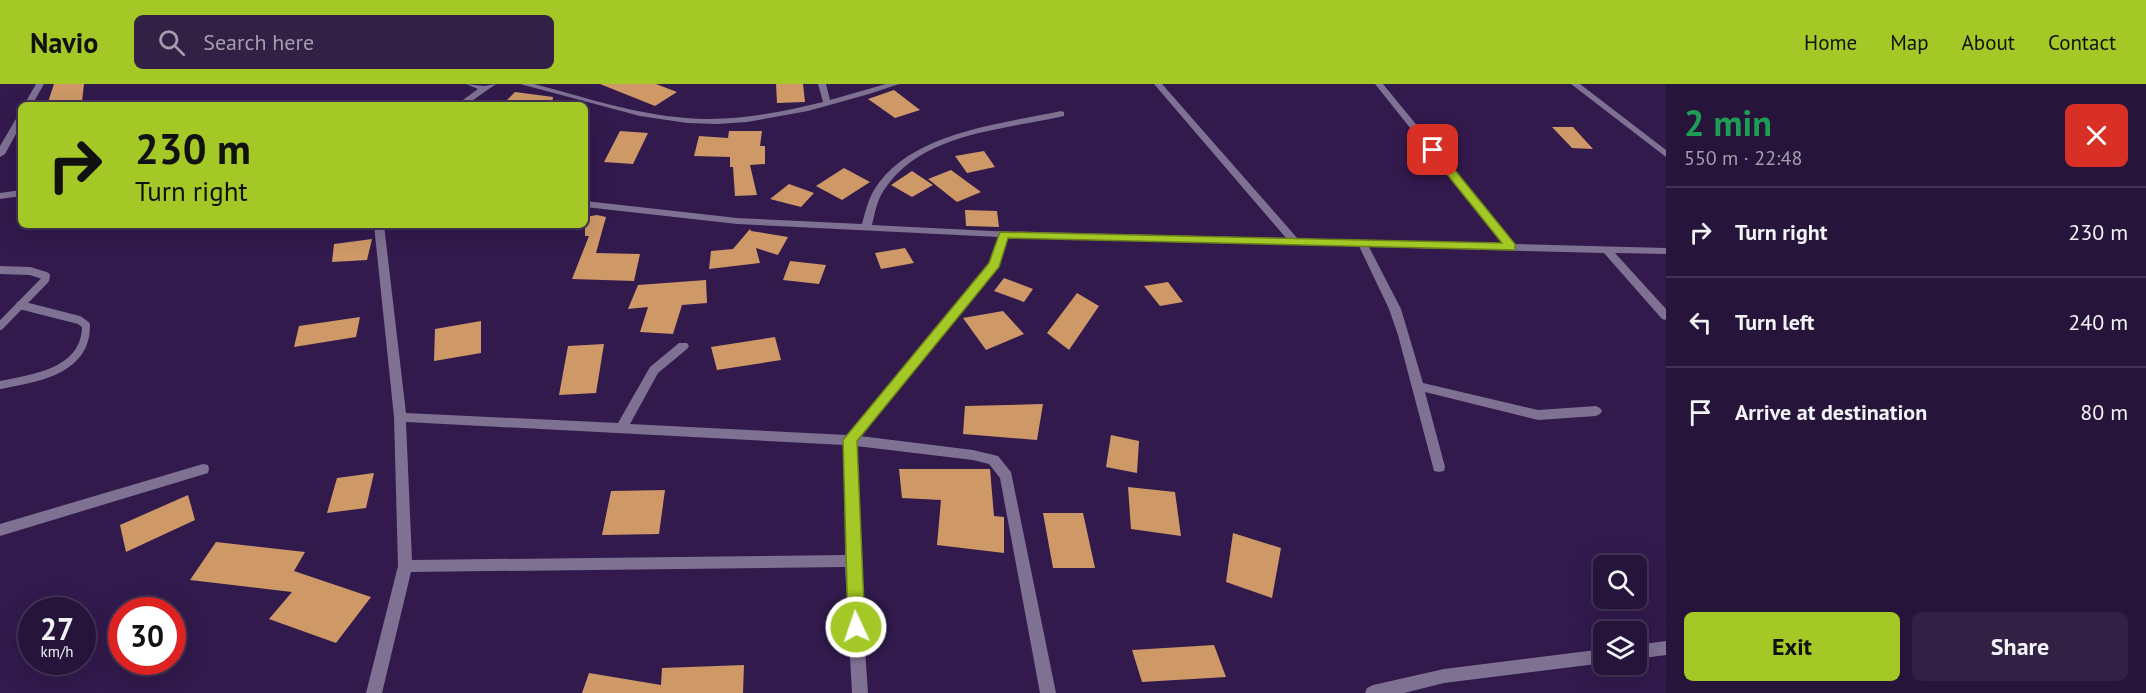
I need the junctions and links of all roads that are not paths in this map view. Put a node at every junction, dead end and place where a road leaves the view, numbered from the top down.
1 (40, 84) edge
2 (470, 84) edge
3 (524, 84) edge
4 (822, 84) edge
5 (895, 84) edge
6 (1158, 84) edge
7 (1379, 84) edge
8 (1575, 84) edge
9 (489, 86) edge
10 (30, 102) edge
11 (465, 102) edge
12 (827, 103) junction
13 (1061, 114) dead end
14 (18, 122) edge
15 (0, 154) edge
16 (1666, 154) edge
17 (18, 193) edge
18 (0, 196) edge
19 (588, 204) edge
20 (379, 228) edge
21 (866, 228) junction
22 (1004, 234) junction
23 (1295, 242) junction
24 (1363, 244) junction
25 (1511, 247) junction
26 (1607, 250) junction
27 (1666, 251) edge
28 (0, 270) edge
29 (20, 305) junction
30 (1666, 316) edge
31 (0, 326) edge
32 (683, 346) dead end
33 (0, 385) edge
34 (1417, 386) junction
35 (1596, 411) dead end
36 (400, 417) junction
37 (622, 428) junction
38 (850, 440) junction
39 (1439, 468) dead end
40 (203, 469) dead end
41 (0, 530) edge
42 (852, 561) junction
43 (405, 566) junction
44 (1666, 648) edge
45 (1647, 651) edge
46 (1593, 657) edge
47 (374, 693) edge
48 (860, 693) edge
49 (1048, 693) edge
50 (1373, 693) edge

1 - 10 street
2 - 9 street
3 - 12 street
4 - 12 street
5 - 12 street
6 - 23 street
7 - 25 street
8 - 16 street
9 - 11 street
13 - 21 street
14 - 15 street
17 - 18 street
19 - 21 street
20 - 36 street
21 - 22 street
22 - 23 street
22 - 38 street
23 - 24 street
24 - 25 street
24 - 34 street
25 - 26 street
26 - 27 street
26 - 30 street
28 - 29 lane
29 - 31 lane
29 - 33 lane
32 - 37 street
34 - 35 street
34 - 39 street
36 - 37 street
36 - 43 street
37 - 38 street
38 - 42 street
38 - 49 street
40 - 41 street
42 - 43 street
42 - 48 street
43 - 47 street
44 - 45 street
46 - 50 street

